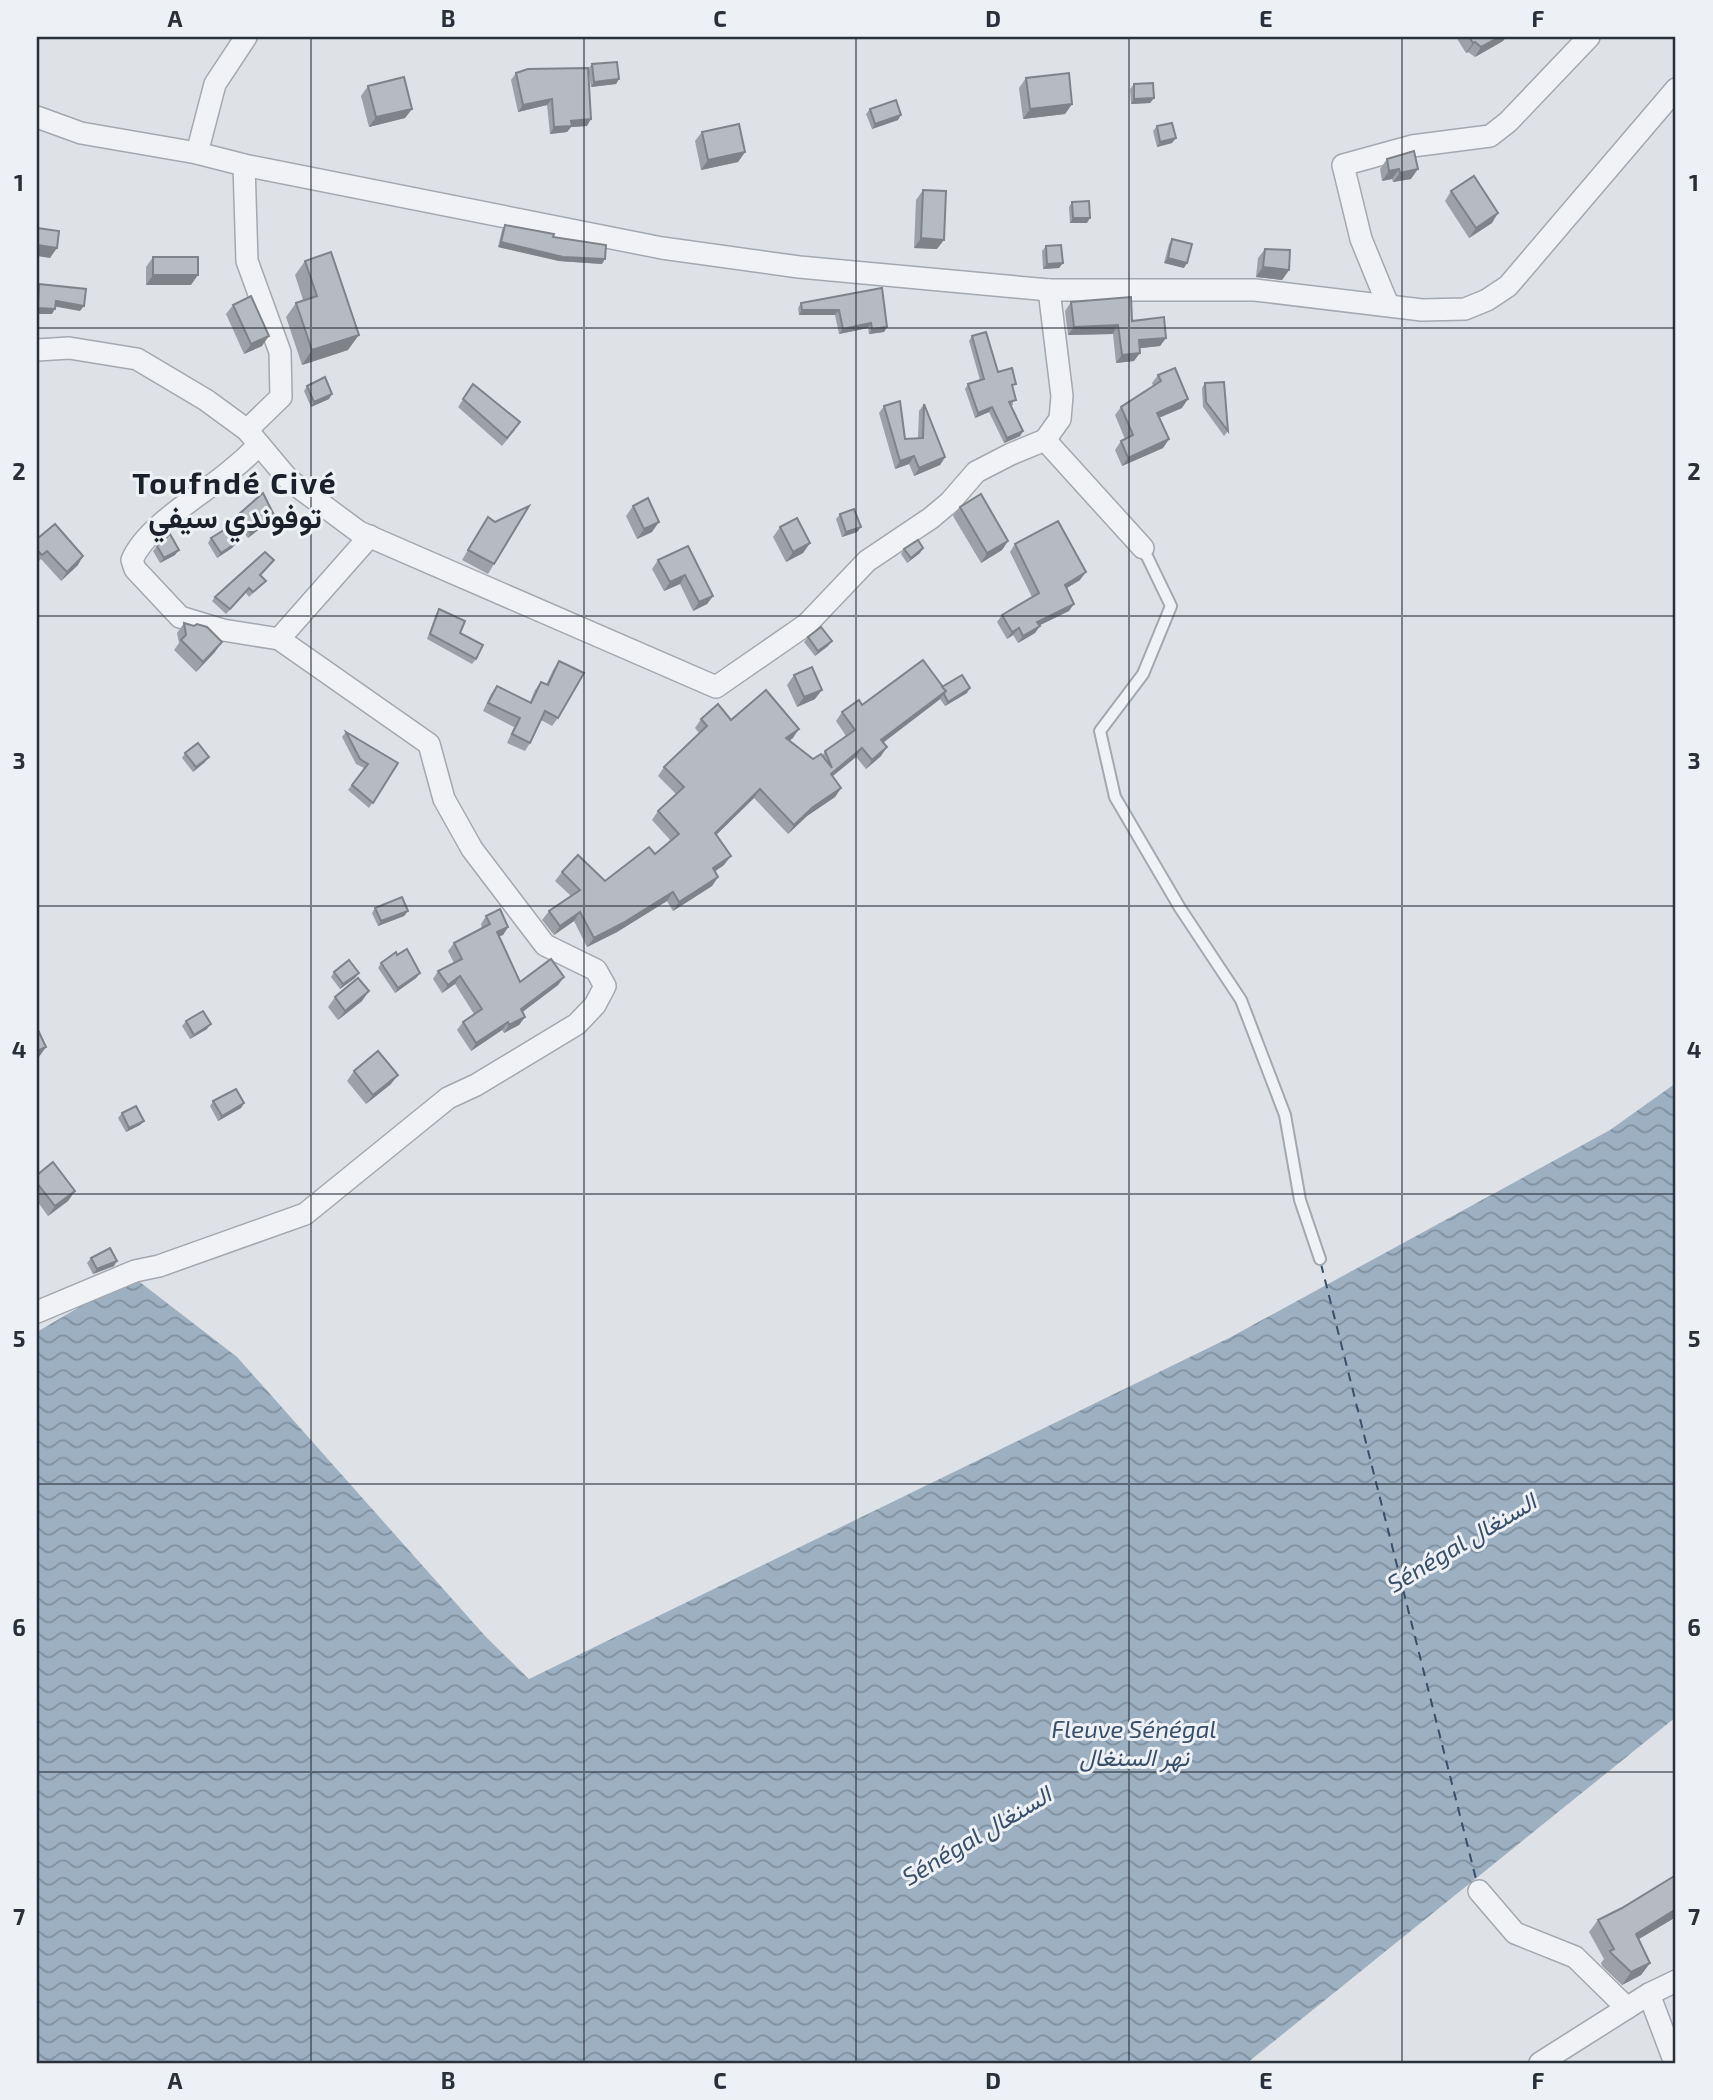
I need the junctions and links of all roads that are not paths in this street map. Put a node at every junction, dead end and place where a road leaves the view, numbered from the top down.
1 (246, 37) edge
2 (1589, 37) edge
3 (1676, 89) edge
4 (37, 117) edge
5 (197, 153) junction
6 (244, 165) junction
7 (1049, 290) junction
8 (1388, 305) junction
9 (37, 350) edge
10 (253, 438) junction
11 (1045, 440) junction
12 (370, 536) junction
13 (1143, 548) joint
14 (279, 639) junction
15 (1320, 1259) dead end
16 (37, 1312) edge
17 (1479, 1891) dead end
18 (1676, 1981) edge
19 (1649, 1994) junction
20 (1627, 2008) junction
21 (1540, 2063) edge
22 (1675, 2063) edge

1 - 5 street
2 - 8 street
3 - 8 street
4 - 5 street
5 - 6 street
6 - 7 street
6 - 10 street
7 - 8 street
7 - 11 street
9 - 10 street
10 - 12 street
10 - 14 street
11 - 12 street
11 - 13 street
12 - 14 street
13 - 15 lane
14 - 16 street
17 - 20 street
18 - 19 street
19 - 20 street
19 - 22 street
20 - 21 street

